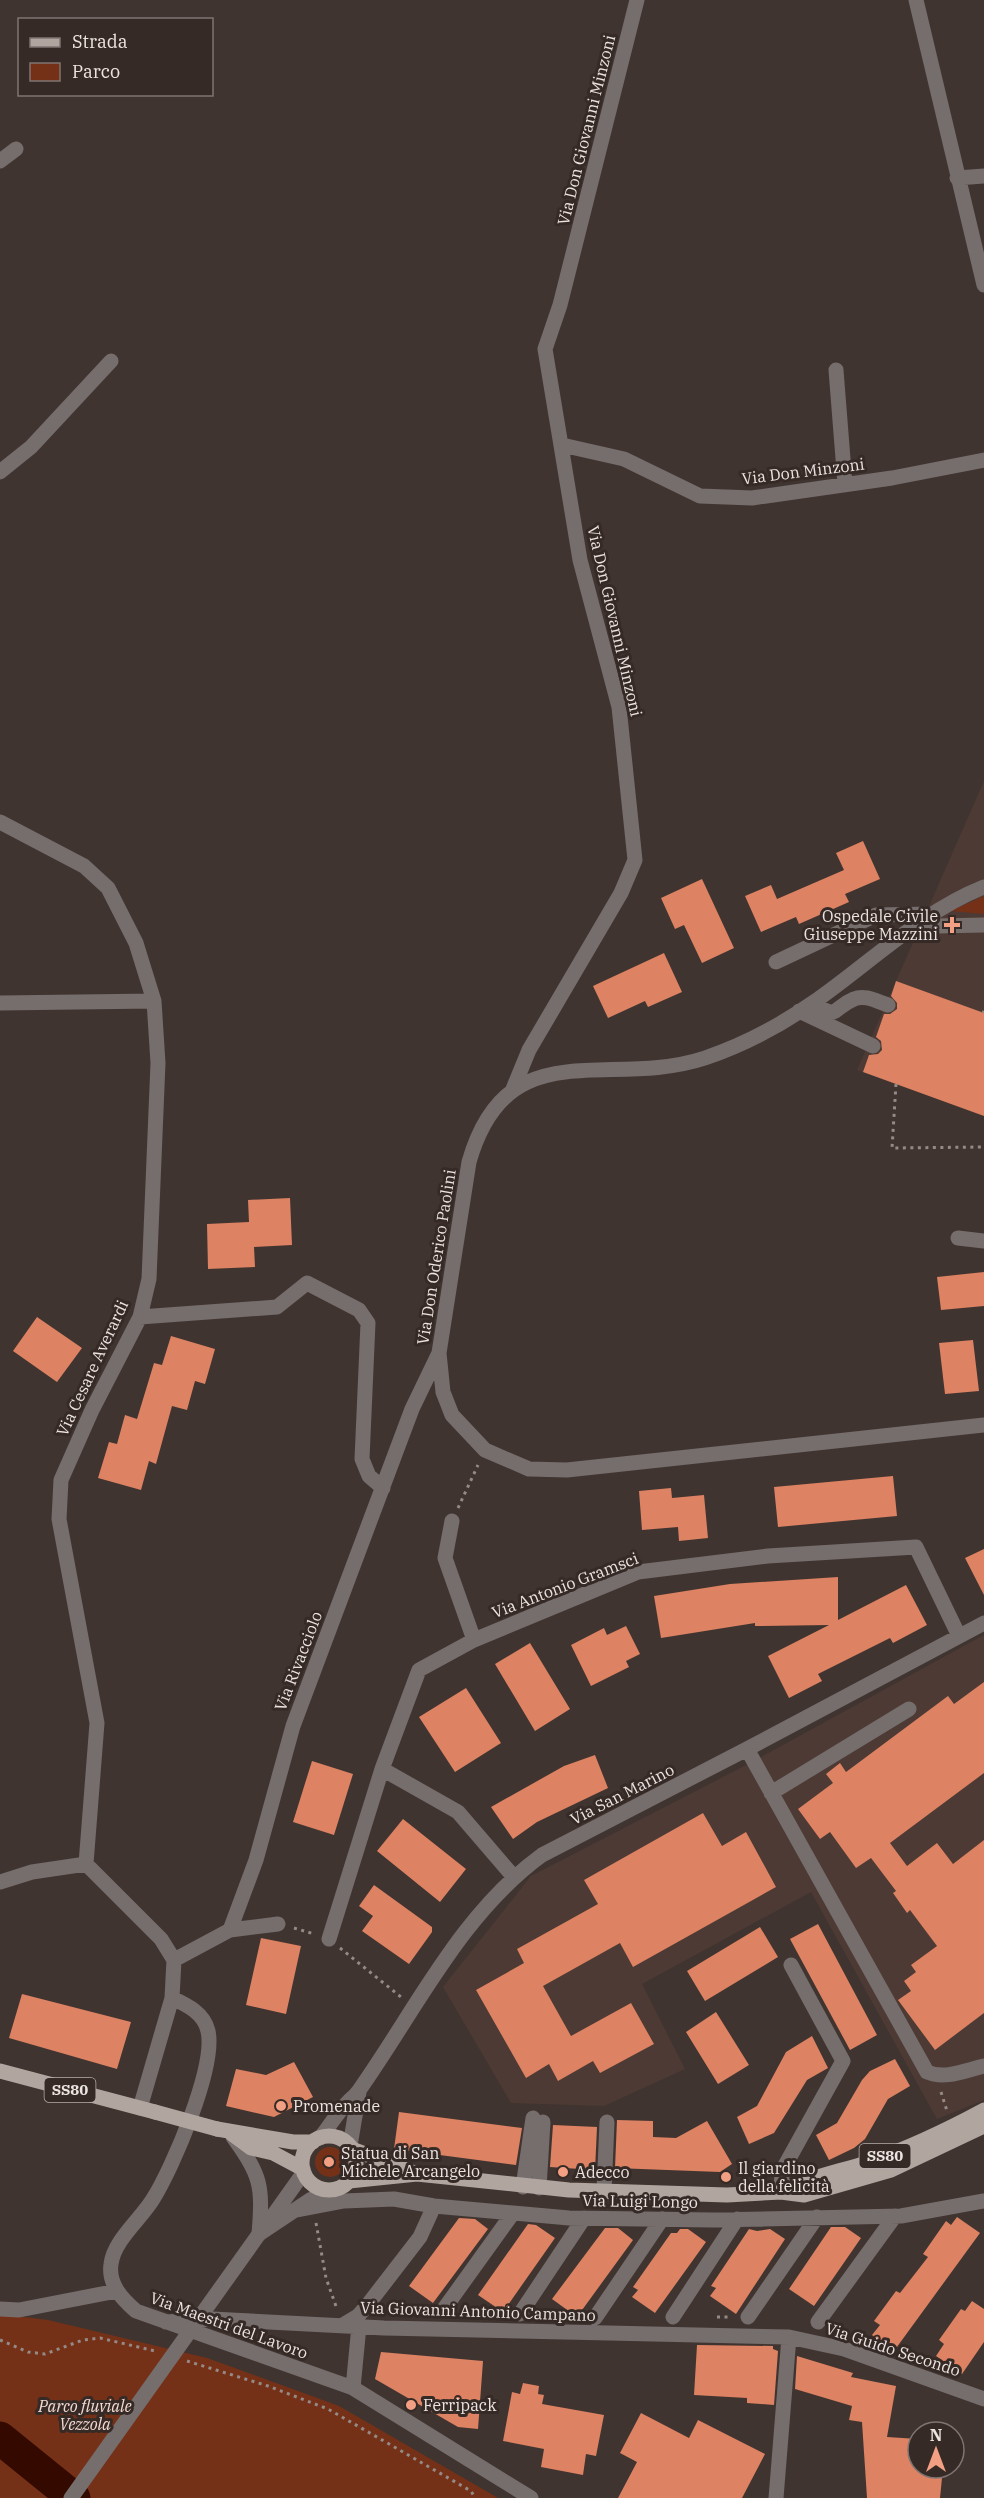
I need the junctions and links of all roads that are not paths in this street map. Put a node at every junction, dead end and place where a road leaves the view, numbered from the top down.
1 (637, 0) edge
2 (916, 0) edge
3 (16, 149) dead end
4 (0, 161) edge
5 (984, 176) edge
6 (957, 178) junction
7 (978, 231) edge
8 (984, 285) edge
9 (111, 361) dead end
10 (836, 370) dead end
11 (562, 445) junction
12 (984, 460) edge
13 (0, 472) edge
14 (845, 484) junction
15 (0, 822) edge
16 (984, 887) edge
17 (934, 914) junction
18 (984, 925) edge
19 (894, 942) junction
20 (776, 962) dead end
21 (154, 1000) junction
22 (0, 1003) edge
23 (813, 1003) junction
24 (888, 1005) dead end
25 (799, 1011) junction
26 (873, 1046) dead end
27 (513, 1089) junction
28 (958, 1238) dead end
29 (984, 1241) edge
30 (140, 1317) junction
31 (439, 1353) junction
32 (984, 1425) edge
33 (383, 1488) junction
34 (452, 1521) road end
35 (984, 1623) edge
36 (959, 1636) junction
37 (474, 1640) junction
38 (909, 1708) dead end
39 (747, 1749) junction
40 (382, 1769) junction
41 (771, 1793) junction
42 (86, 1864) junction
43 (513, 1876) junction
44 (0, 1882) edge
45 (278, 1924) road end
46 (230, 1930) junction
47 (329, 1939) road end
48 (174, 1960) junction
49 (791, 1965) dead end
50 (172, 1998) junction
51 (984, 2066) edge
52 (0, 2072) edge
53 (359, 2092) junction
54 (147, 2110) junction
55 (984, 2110) edge
56 (608, 2122) dead end
57 (984, 2126) edge
58 (223, 2130) junction
59 (316, 2140) junction
60 (351, 2148) junction
61 (303, 2171) junction
62 (417, 2174) junction
63 (349, 2181) junction
64 (523, 2187) junction
65 (539, 2188) junction
66 (333, 2190) junction
67 (604, 2192) junction
68 (781, 2192) junction
69 (984, 2201) edge
70 (434, 2206) junction
71 (297, 2210) junction
72 (513, 2213) junction
73 (895, 2216) junction
74 (817, 2217) junction
75 (584, 2218) junction
76 (662, 2219) junction
77 (737, 2219) junction
78 (259, 2234) junction
79 (117, 2291) junction
80 (366, 2307) junction
81 (0, 2309) edge
82 (444, 2309) dead end
83 (520, 2314) dead end
84 (673, 2317) dead end
85 (748, 2317) dead end
86 (595, 2318) dead end
87 (166, 2322) junction
88 (818, 2322) dead end
89 (343, 2325) junction
90 (359, 2326) junction
91 (384, 2328) junction
92 (789, 2337) junction
93 (353, 2388) junction
94 (984, 2399) edge
95 (71, 2498) edge
96 (531, 2498) edge
97 (776, 2498) edge

1 - 11 street, Via Don Giovanni Minzoni
2 - 6 street
3 - 4 street
5 - 6 street
6 - 7 street
7 - 8 street
9 - 13 street
10 - 14 street
11 - 14 street, Via Don Minzoni
11 - 27 street, Via Don Giovanni Minzoni
12 - 14 street, Via Don Minzoni
15 - 21 street, Via Cesare Averardi
16 - 17 street
17 - 19 street
17 - 20 street
18 - 19 street
19 - 23 street, Via Don Oderico Paolini
21 - 22 street
21 - 30 street, Via Cesare Averardi
23 - 24 street
23 - 25 street, Via Don Oderico Paolini
25 - 26 street
25 - 27 street, Via Don Oderico Paolini
27 - 31 street, Via Don Oderico Paolini
28 - 29 street
30 - 33 street
30 - 42 street, Via Cesare Averardi
31 - 32 street, Via Don Oderico Paolini
31 - 33 street, Via Rivacciolo
33 - 46 street, Via Rivacciolo
34 - 37 street
35 - 36 street, Via San Marino
36 - 37 street, Via Antonio Gramsci
36 - 39 street, Via San Marino
37 - 40 street, Via Antonio Gramsci
38 - 41 street
39 - 41 street
39 - 43 street, Via San Marino
40 - 43 street
40 - 47 street, Via Antonio Gramsci
41 - 51 street
42 - 44 street
42 - 48 street
43 - 53 street, Via San Marino
45 - 46 street
46 - 48 street
48 - 50 street
49 - 68 street
50 - 54 street
50 - 79 street
52 - 54 main road, SS80
53 - 59 street, Via San Marino
53 - 60 street, Via San Marino
54 - 58 main road, SS80, bridge
55 - 68 main road, SS80
56 - 67 street
57 - 68 main road, SS80
58 - 59 main road, SS80
58 - 61 main road, SS80
58 - 78 street
59 - 60 main road, SS80
59 - 61 main road
60 - 62 main road, SS80
60 - 63 main road
61 - 66 main road, SS80
61 - 78 street
62 - 63 main road, SS80
62 - 64 main road, SS80
63 - 66 main road, SS80
64 - 65 main road, SS80
64 - 65 street
65 - 67 main road, SS80
66 - 71 street
67 - 68 main road, SS80
69 - 73 street, Via Luigi Longo
70 - 71 street, Via Luigi Longo
70 - 72 street, Via Luigi Longo
70 - 80 street
71 - 78 street
72 - 75 street, Via Luigi Longo
72 - 82 street
73 - 74 street, Via Luigi Longo
73 - 88 street
74 - 77 street, Via Luigi Longo
74 - 85 street
75 - 76 street, Via Luigi Longo
75 - 83 street
76 - 77 street, Via Luigi Longo
76 - 86 street
77 - 84 street
78 - 95 street, bridge
79 - 81 street
79 - 87 street, Via Maestri del Lavoro
80 - 89 street
80 - 91 street
87 - 89 street, Via Giovanni Antonio Campano
87 - 93 street, Via Maestri del Lavoro
89 - 90 street, Via Giovanni Antonio Campano
90 - 91 street, Via Giovanni Antonio Campano
90 - 93 street
91 - 92 street, Via Giovanni Antonio Campano
92 - 94 street, Via Guido Secondo
92 - 97 street
93 - 96 street, Via Maestri del Lavoro

